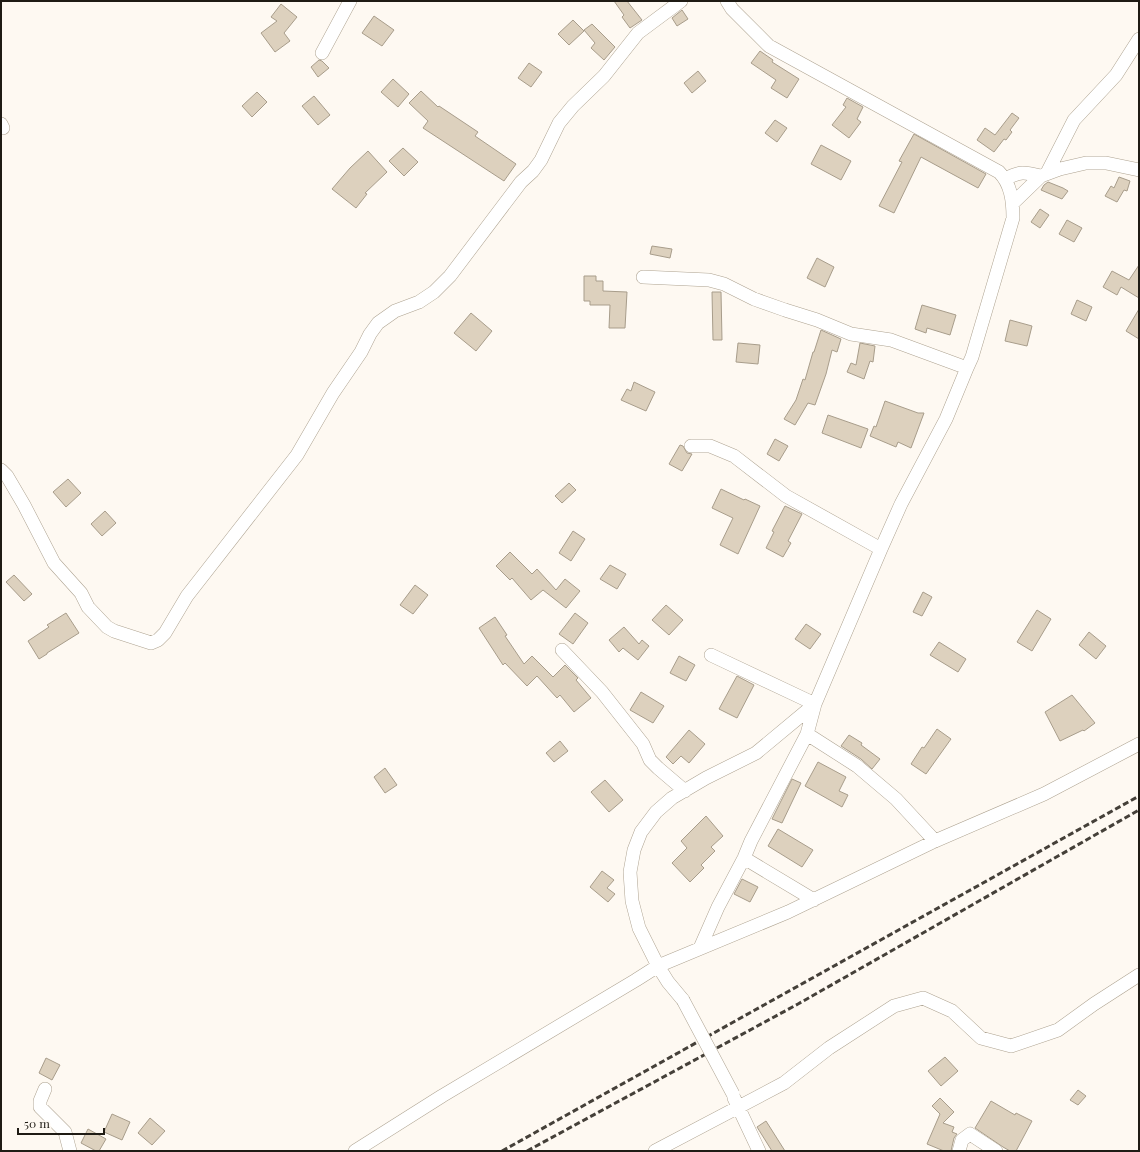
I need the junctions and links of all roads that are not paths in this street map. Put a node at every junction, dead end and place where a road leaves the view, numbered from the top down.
1 (350, 1) edge
2 (681, 1) edge
3 (727, 1) edge
4 (1139, 39) edge
5 (322, 53) dead end
6 (1139, 170) edge
7 (1044, 174) junction
8 (1006, 179) junction
9 (1013, 203) junction
10 (643, 277) dead end
11 (968, 368) junction
12 (691, 446) dead end
13 (1, 470) edge
14 (881, 549) junction
15 (562, 650) dead end
16 (711, 655) dead end
17 (815, 704) junction
18 (807, 734) junction
19 (1139, 744) edge
20 (685, 791) junction
21 (935, 841) junction
22 (744, 858) junction
23 (814, 900) junction
24 (700, 948) junction
25 (658, 966) junction
26 (1139, 975) edge
27 (45, 1088) dead end
28 (738, 1106) junction
29 (70, 1151) edge
30 (355, 1151) edge
31 (655, 1151) edge
32 (759, 1151) edge
33 (959, 1151) edge
34 (996, 1151) edge

1 - 5 street
2 - 13 street
3 - 8 street
4 - 7 street
6 - 7 street
7 - 8 street
7 - 9 street
8 - 9 street
9 - 11 street
10 - 11 street
11 - 14 street
12 - 14 street
14 - 17 street
15 - 20 street
16 - 17 street
17 - 18 street
17 - 20 street
18 - 21 street
18 - 22 street
19 - 21 street
20 - 25 street
21 - 23 street
22 - 23 street
22 - 24 street
23 - 24 street
24 - 25 street
25 - 28 street, bridge
25 - 30 street
26 - 28 street
27 - 29 street
28 - 31 street
28 - 32 street
33 - 34 street

